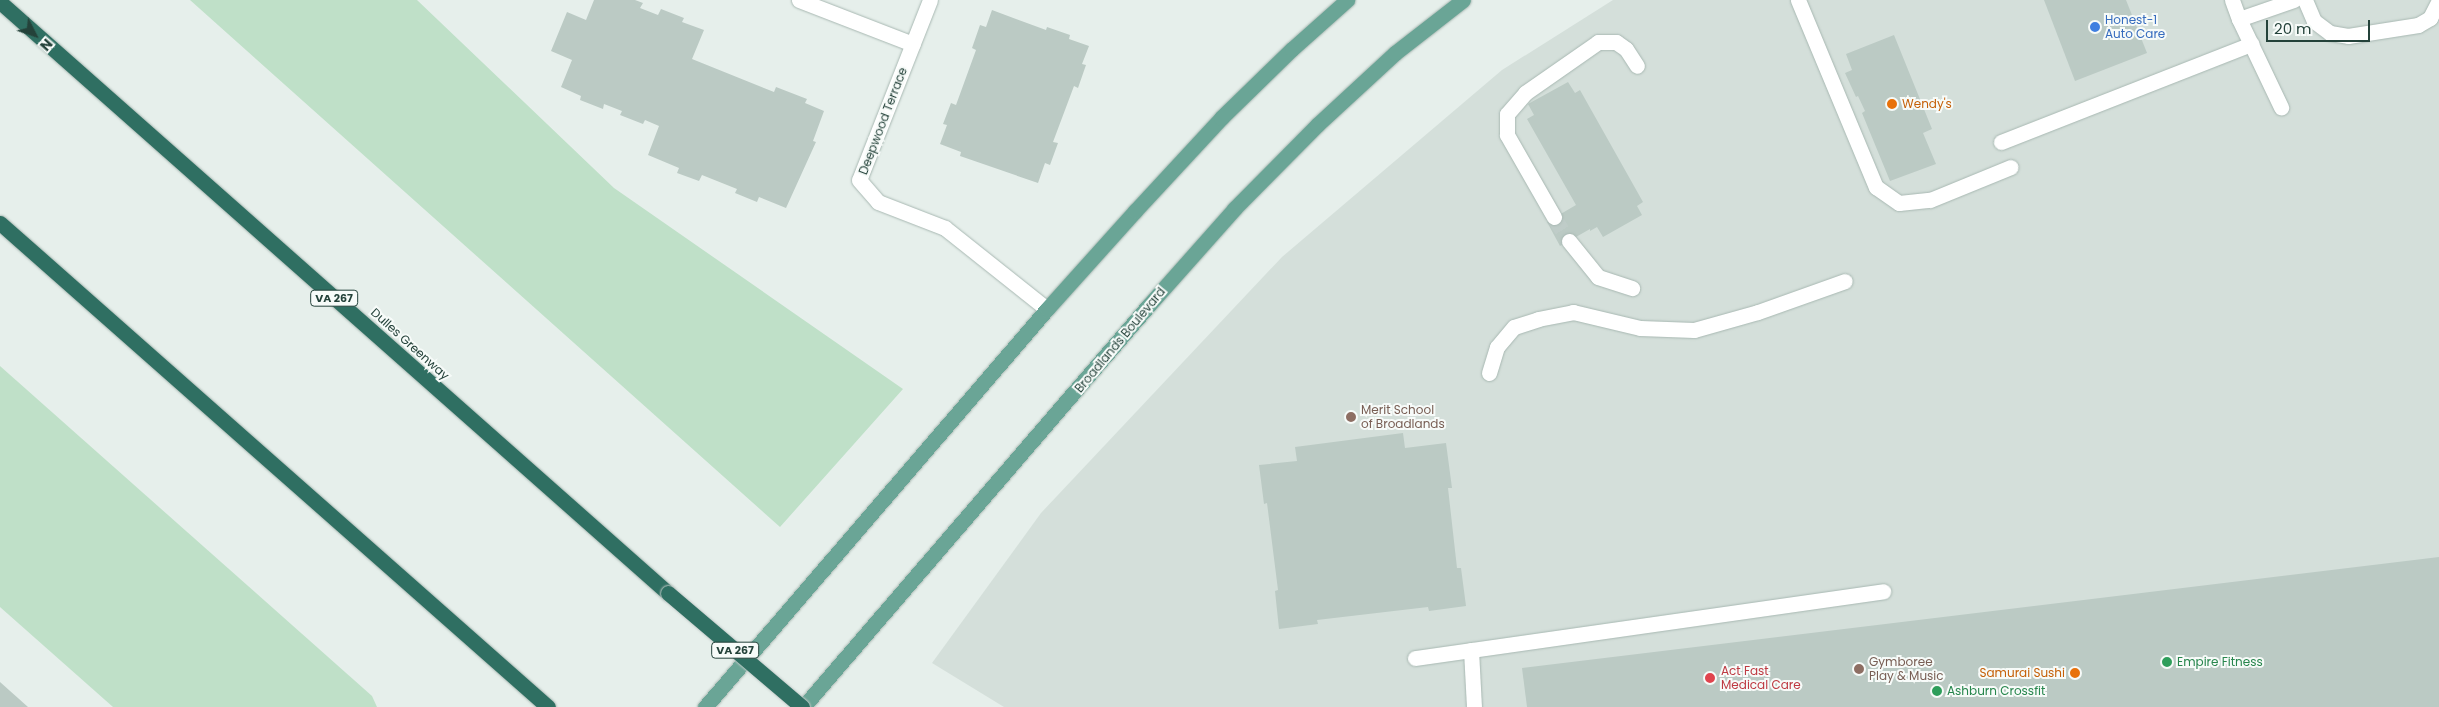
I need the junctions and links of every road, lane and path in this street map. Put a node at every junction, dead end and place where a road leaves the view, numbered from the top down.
1 (799, 0) edge
2 (930, 0) edge
3 (1347, 0) edge
4 (1463, 0) edge
5 (1798, 0) edge
6 (2232, 0) edge
7 (2294, 0) edge
8 (2304, 0) edge
9 (2438, 0) edge
10 (0, 2) edge
11 (2239, 19) junction
12 (913, 44) junction
13 (2251, 44) junction
14 (1638, 66) dead end
15 (2281, 107) dead end
16 (2001, 142) dead end
17 (2011, 167) dead end
18 (1554, 217) tunnel mouth
19 (0, 223) edge
20 (1568, 241) tunnel mouth
21 (1845, 282) dead end
22 (1632, 288) dead end
23 (1047, 309) junction
24 (1489, 373) dead end
25 (1883, 591) dead end
26 (1471, 650) junction
27 (1415, 658) dead end
28 (548, 707) edge
29 (705, 707) edge
30 (802, 707) edge
31 (1474, 707) edge

1 - 12 street
2 - 12 street
3 - 23 main road
4 - 30 main road, Broadlands Boulevard
5 - 17 street
6 - 11 street
7 - 11 street
8 - 9 street
10 - 30 highway, Dulles Greenway / VA 267, bridge
11 - 13 street
12 - 23 street, Deepwood Terrace
13 - 15 street
13 - 16 street
14 - 18 street
19 - 28 highway
20 - 22 street
21 - 24 street
23 - 29 main road
25 - 26 street
26 - 27 street
26 - 31 street

